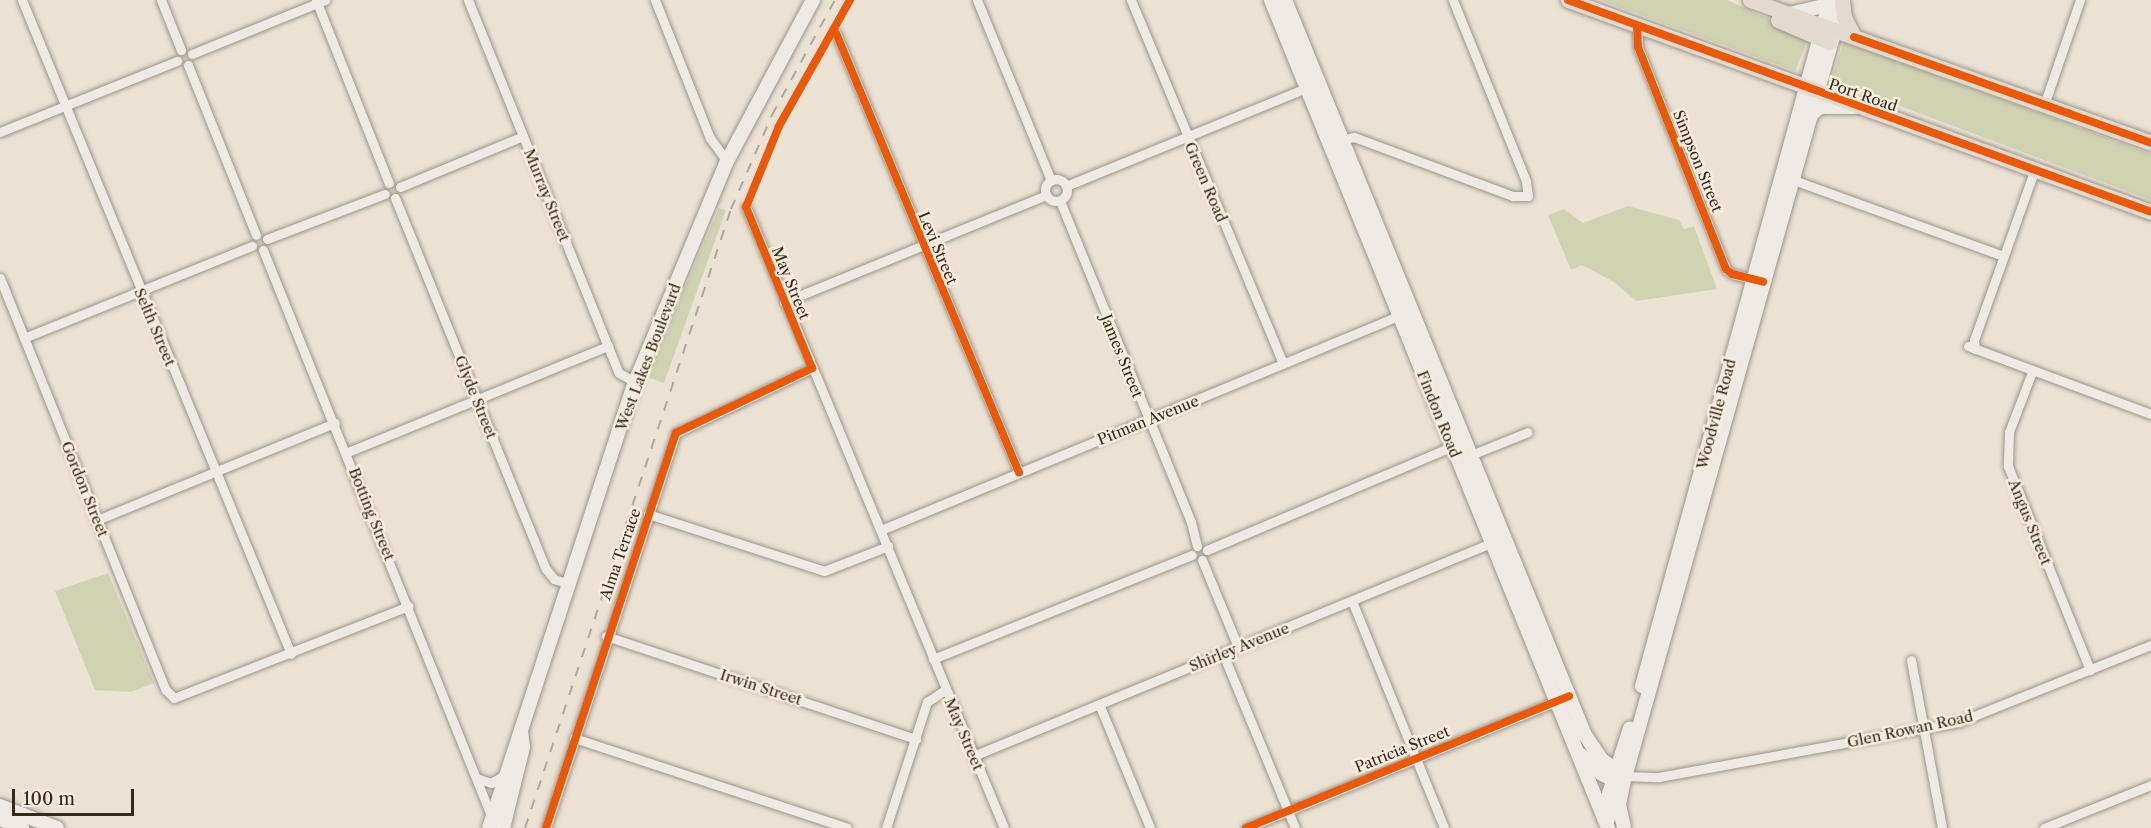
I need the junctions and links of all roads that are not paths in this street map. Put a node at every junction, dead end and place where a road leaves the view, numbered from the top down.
1 (22, 0) edge
2 (161, 0) edge
3 (468, 0) edge
4 (655, 0) edge
5 (813, 0) edge
6 (977, 0) edge
7 (1131, 0) edge
8 (1271, 0) edge
9 (1285, 0) edge
10 (1453, 0) edge
11 (1568, 0) edge
12 (1744, 0) edge
13 (1750, 0) edge
14 (2080, 0) edge
15 (319, 1) edge
16 (1836, 2) edge
17 (1789, 14) junction
18 (1637, 26) junction
19 (836, 33) dead end
20 (1826, 34) junction
21 (1854, 38) junction
22 (181, 50) junction
23 (192, 54) junction
24 (177, 61) junction
25 (188, 65) junction
26 (1313, 85) junction
27 (1809, 90) junction
28 (65, 105) junction
29 (2044, 105) junction
30 (1860, 108) junction
31 (1807, 120) junction
32 (0, 132) edge
33 (523, 136) junction
34 (1187, 137) junction
35 (1343, 138) junction
36 (2151, 143) edge
37 (1329, 144) junction
38 (727, 161) junction
39 (2035, 169) junction
40 (1785, 177) junction
41 (1051, 180) junction
42 (389, 183) junction
43 (1066, 186) junction
44 (400, 187) junction
45 (385, 194) junction
46 (1046, 195) junction
47 (395, 198) junction
48 (1060, 201) junction
49 (746, 207) dead end
50 (2151, 212) edge
51 (256, 235) junction
52 (267, 239) junction
53 (252, 246) junction
54 (922, 246) junction
55 (263, 250) junction
56 (2003, 256) junction
57 (0, 278) edge
58 (1757, 280) junction
59 (140, 291) junction
60 (784, 302) junction
61 (1414, 310) junction
62 (1399, 316) junction
63 (24, 338) junction
64 (608, 346) junction
65 (1282, 364) junction
66 (812, 368) junction
67 (2032, 372) junction
68 (635, 382) junction
69 (477, 399) junction
70 (2151, 414) edge
71 (1148, 420) junction
72 (335, 423) junction
73 (1528, 432) dead end
74 (1459, 444) junction
75 (348, 452) junction
76 (1471, 455) junction
77 (216, 472) junction
78 (1018, 472) junction
79 (648, 514) junction
80 (98, 520) junction
81 (881, 530) junction
82 (1498, 540) junction
83 (888, 546) junction
84 (1195, 550) junction
85 (1207, 550) junction
86 (1202, 560) junction
87 (569, 584) junction
88 (1352, 601) junction
89 (409, 606) junction
90 (606, 636) junction
91 (2151, 645) edge
92 (1238, 647) junction
93 (291, 654) junction
94 (1223, 654) junction
95 (933, 659) junction
96 (1911, 660) dead end
97 (2090, 670) junction
98 (945, 690) junction
99 (1564, 698) junction
100 (1100, 704) junction
101 (1924, 728) junction
102 (521, 731) junction
103 (574, 738) junction
104 (916, 739) junction
105 (1593, 749) junction
106 (1622, 752) junction
107 (1579, 753) junction
108 (973, 756) junction
109 (1416, 759) junction
110 (505, 775) junction
111 (1619, 778) junction
112 (479, 779) junction
113 (2151, 785) edge
114 (0, 806) edge
115 (1288, 811) junction
116 (0, 819) edge
117 (490, 823) edge
118 (22, 828) edge
119 (57, 828) edge
120 (502, 828) edge
121 (546, 828) edge
122 (847, 828) edge
123 (886, 828) edge
124 (1004, 828) edge
125 (1150, 828) edge
126 (1246, 828) edge
127 (1295, 828) edge
128 (1444, 828) edge
129 (1608, 828) edge
130 (1624, 828) edge
131 (1942, 828) edge
132 (2044, 828) edge

1 - 28 street, Selth Street
2 - 22 street
3 - 33 street, Murray Street
4 - 38 street
5 - 38 main road, West Lakes Boulevard
6 - 41 street
7 - 34 street, Green Road
8 - 26 main road, Findon Road
9 - 26 main road, Findon Road
10 - 35 street
11 - 18 highway, Port Road
12 - 20 highway
13 - 17 highway
14 - 29 street
15 - 23 street
15 - 42 street
16 - 17 main road
16 - 20 main road, Woodville Road
16 - 21 highway
17 - 20 highway
18 - 27 highway, Port Road
18 - 58 street, Simpson Street
19 - 54 street, Levi Street
20 - 21 highway
20 - 27 main road, Woodville Road
21 - 29 highway
22 - 23 street
22 - 24 street
23 - 25 street
24 - 25 street
24 - 28 street
25 - 51 street
26 - 34 street
26 - 35 main road, Findon Road
26 - 37 main road, Findon Road
27 - 30 highway, Port Road
27 - 31 main road, Woodville Road
27 - 40 main road, Woodville Road
28 - 32 street
28 - 59 street, Selth Street
29 - 36 highway
30 - 31 main road
30 - 39 highway, Port Road
31 - 40 main road, Woodville Road
33 - 44 street
33 - 64 street, Murray Street
34 - 43 street
34 - 65 street, Green Road
35 - 37 street
35 - 61 main road, Findon Road
37 - 62 main road, Findon Road
38 - 68 main road, West Lakes Boulevard
39 - 50 highway, Port Road
39 - 56 street
40 - 56 street
40 - 58 main road, Woodville Road
41 - 43 street
41 - 46 street
42 - 44 street
42 - 45 street
43 - 48 street
44 - 47 street
45 - 47 street
45 - 52 street
46 - 48 street
46 - 54 street
47 - 69 street, Glyde Street
48 - 71 street, James Street
49 - 60 street, May Street
51 - 52 street
51 - 53 street
52 - 55 street
53 - 55 street
53 - 59 street
54 - 60 street
54 - 78 street, Levi Street
55 - 72 street, Botting Street
56 - 67 street
57 - 63 street, Gordon Street
58 - 106 main road, Woodville Road
58 - 111 main road, Woodville Road
59 - 63 street
59 - 77 street, Selth Street
60 - 66 street, May Street
61 - 62 street, Pitman Avenue
61 - 74 main road, Findon Road
62 - 65 street, Pitman Avenue
62 - 74 main road, Findon Road
63 - 80 street, Gordon Street
64 - 68 street, Murray Street
64 - 69 street
65 - 71 street, Pitman Avenue
66 - 79 street, Alma Terrace
66 - 81 street, May Street
67 - 70 street
67 - 97 street, Angus Street
68 - 87 main road, West Lakes Boulevard
69 - 75 street
69 - 87 street, Glyde Street
71 - 78 street, Pitman Avenue
71 - 84 street, James Street
72 - 75 street, Botting Street
72 - 77 street
73 - 76 street
74 - 76 main road, Findon Road
74 - 82 main road, Findon Road
74 - 85 street
75 - 89 street, Botting Street
76 - 82 main road, Findon Road
77 - 80 street
77 - 93 street, Selth Street
78 - 81 street, Pitman Avenue
79 - 83 street
79 - 90 street, Alma Terrace
80 - 93 street, Gordon Street
81 - 83 street, May Street
82 - 88 street, Shirley Avenue
82 - 99 main road, Findon Road
83 - 95 street, May Street
84 - 85 street
84 - 86 street
84 - 95 street
85 - 86 street
86 - 92 street
87 - 102 main road, West Lakes Boulevard
88 - 92 street, Shirley Avenue
88 - 109 street
89 - 93 street
89 - 112 street, Botting Street
90 - 103 street, Alma Terrace
90 - 104 street, Irwin Street
91 - 97 street, Glen Rowan Road
92 - 94 street, Shirley Avenue
94 - 100 street, Shirley Avenue
94 - 115 street
95 - 98 street, May Street
96 - 101 street
97 - 101 street, Glen Rowan Road
98 - 104 street
98 - 108 street, May Street
99 - 105 main road, Findon Road
99 - 107 main road, Findon Road
99 - 109 street, Patricia Street
100 - 108 street, Shirley Avenue
100 - 125 street
101 - 111 street, Glen Rowan Road
101 - 131 street
102 - 110 main road, West Lakes Boulevard
102 - 120 main road, West Lakes Boulevard
103 - 121 street, Alma Terrace
103 - 122 street
104 - 123 street
105 - 106 main road
105 - 111 main road, Findon Road
106 - 111 main road, Woodville Road
107 - 111 main road
107 - 129 main road, Findon Road
108 - 124 street, May Street
109 - 115 street, Patricia Street
109 - 128 street
110 - 112 street
110 - 117 main road, West Lakes Boulevard
111 - 129 main road, Woodville Road
111 - 130 main road
112 - 117 street, Botting Street
113 - 132 street
114 - 119 main road
115 - 126 street, Patricia Street
115 - 127 street
116 - 118 main road

